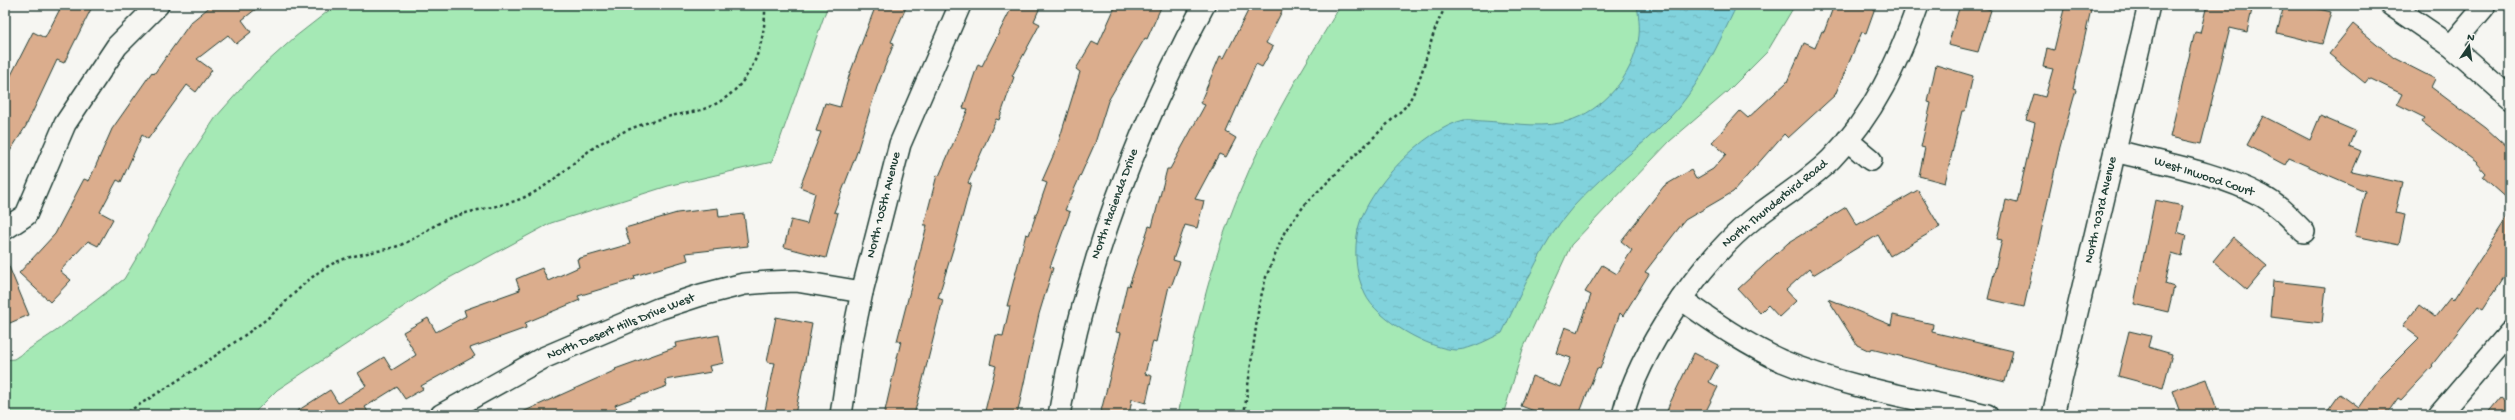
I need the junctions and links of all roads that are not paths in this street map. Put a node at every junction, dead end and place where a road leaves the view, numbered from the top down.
1 (158, 5) edge
2 (960, 5) edge
3 (1204, 5) edge
4 (1918, 5) edge
5 (2149, 5) edge
6 (2392, 5) edge
7 (2484, 7) dead end
8 (2451, 46) junction
9 (2510, 98) edge
10 (1847, 140) junction
11 (2115, 151) junction
12 (1871, 160) dead end
13 (5, 229) edge
14 (2304, 232) dead end
15 (862, 292) junction
16 (1681, 299) junction
17 (2510, 332) edge
18 (441, 415) edge
19 (841, 415) edge
20 (1059, 415) edge
21 (1623, 415) edge
22 (1987, 415) edge
23 (2053, 415) edge
24 (2438, 415) edge

1 - 13 street
2 - 15 street, North 105th Avenue
3 - 20 street, North Hacienda Drive
4 - 10 street, North Thunderbird Road
5 - 11 street, North 103rd Avenue
6 - 8 street
7 - 8 street
8 - 9 street
10 - 12 street
10 - 16 street, North Thunderbird Road
11 - 14 street, West Inwood Court
11 - 23 street, North 103rd Avenue
15 - 18 street, North Desert Hills Drive West
15 - 19 street, North 105th Avenue
16 - 21 street, North Thunderbird Road
16 - 22 street
17 - 24 street

